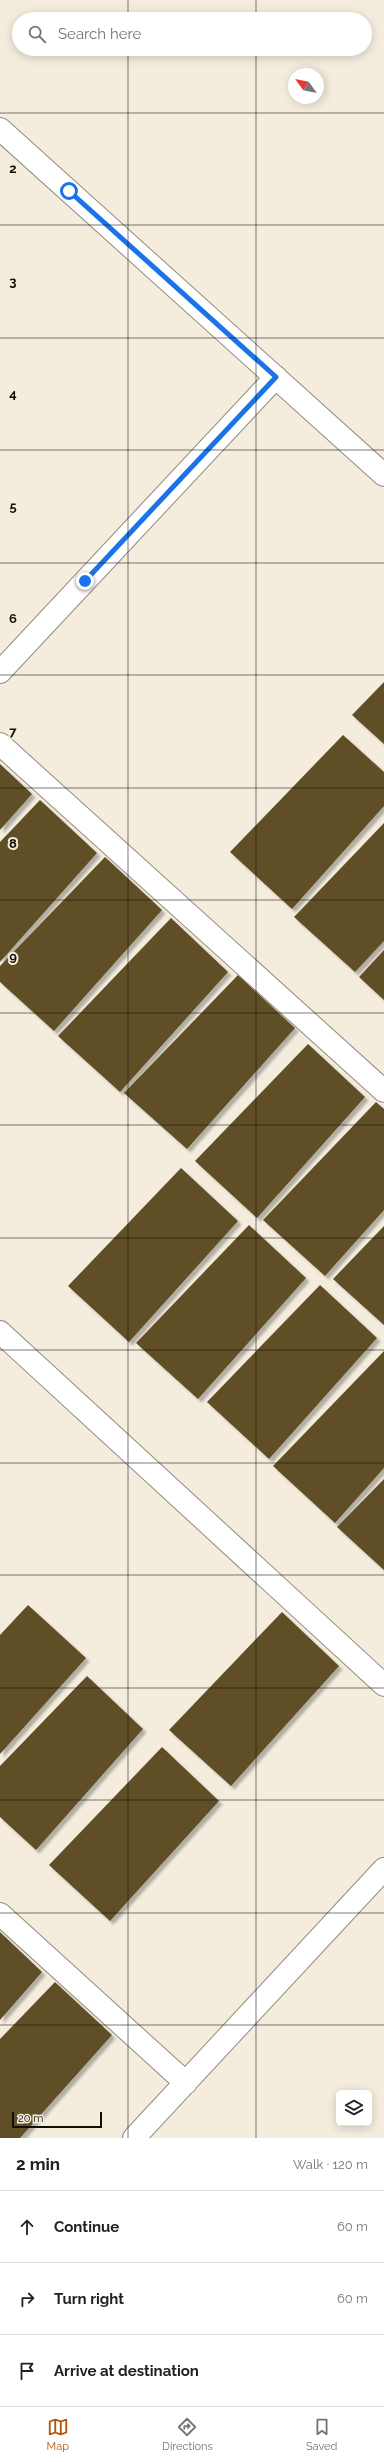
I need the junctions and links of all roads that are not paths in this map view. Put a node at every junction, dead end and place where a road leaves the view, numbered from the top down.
1 (0, 129) edge
2 (276, 377) junction
3 (384, 474) edge
4 (0, 672) edge
5 (0, 744) edge
6 (384, 1091) edge
7 (0, 1332) edge
8 (384, 1685) edge
9 (384, 1869) edge
10 (0, 1914) edge
11 (186, 2083) junction
12 (134, 2138) edge

1 - 2 street
2 - 3 street
2 - 4 street
5 - 6 street
7 - 8 street
9 - 11 street
10 - 11 street
11 - 12 street

